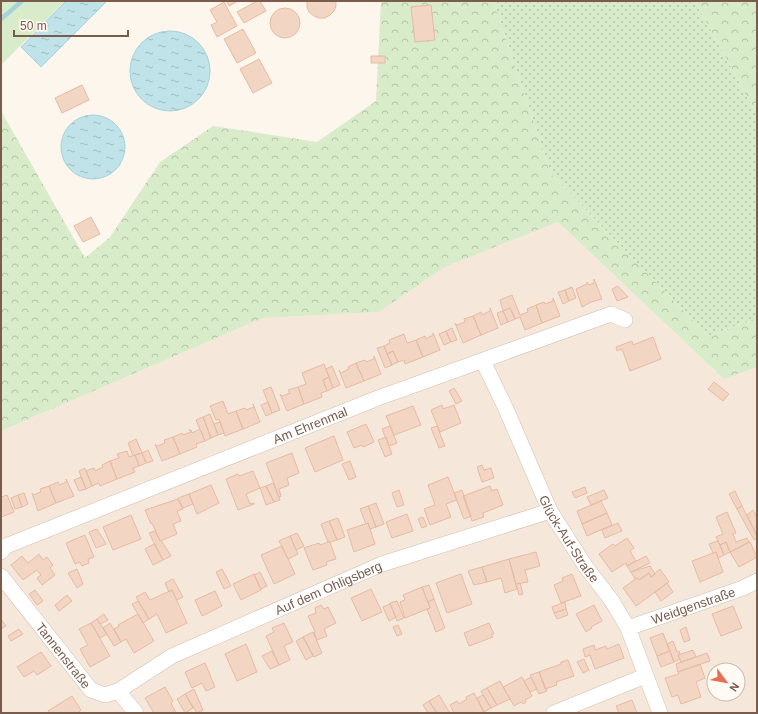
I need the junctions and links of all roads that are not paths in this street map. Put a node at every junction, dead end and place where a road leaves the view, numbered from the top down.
1 (625, 320) dead end
2 (483, 361) junction
3 (550, 511) junction
4 (1, 552) edge
5 (1, 576) edge
6 (757, 580) edge
7 (628, 628) junction
8 (645, 676) junction
9 (118, 691) junction
10 (136, 713) edge
11 (554, 713) edge
12 (660, 713) edge

1 - 2 street, Am Ehrenmal
2 - 3 street, Glück-Auf-Straße
2 - 4 street, Am Ehrenmal
3 - 7 street, Glück-Auf-Straße
3 - 9 street, Auf dem Ohligsberg
5 - 9 street, Tannenstraße
6 - 7 street, Weidgenstraße
7 - 8 street, Glück-Auf-Straße
8 - 11 street
8 - 12 street, Glück-Auf-Straße
9 - 10 street

